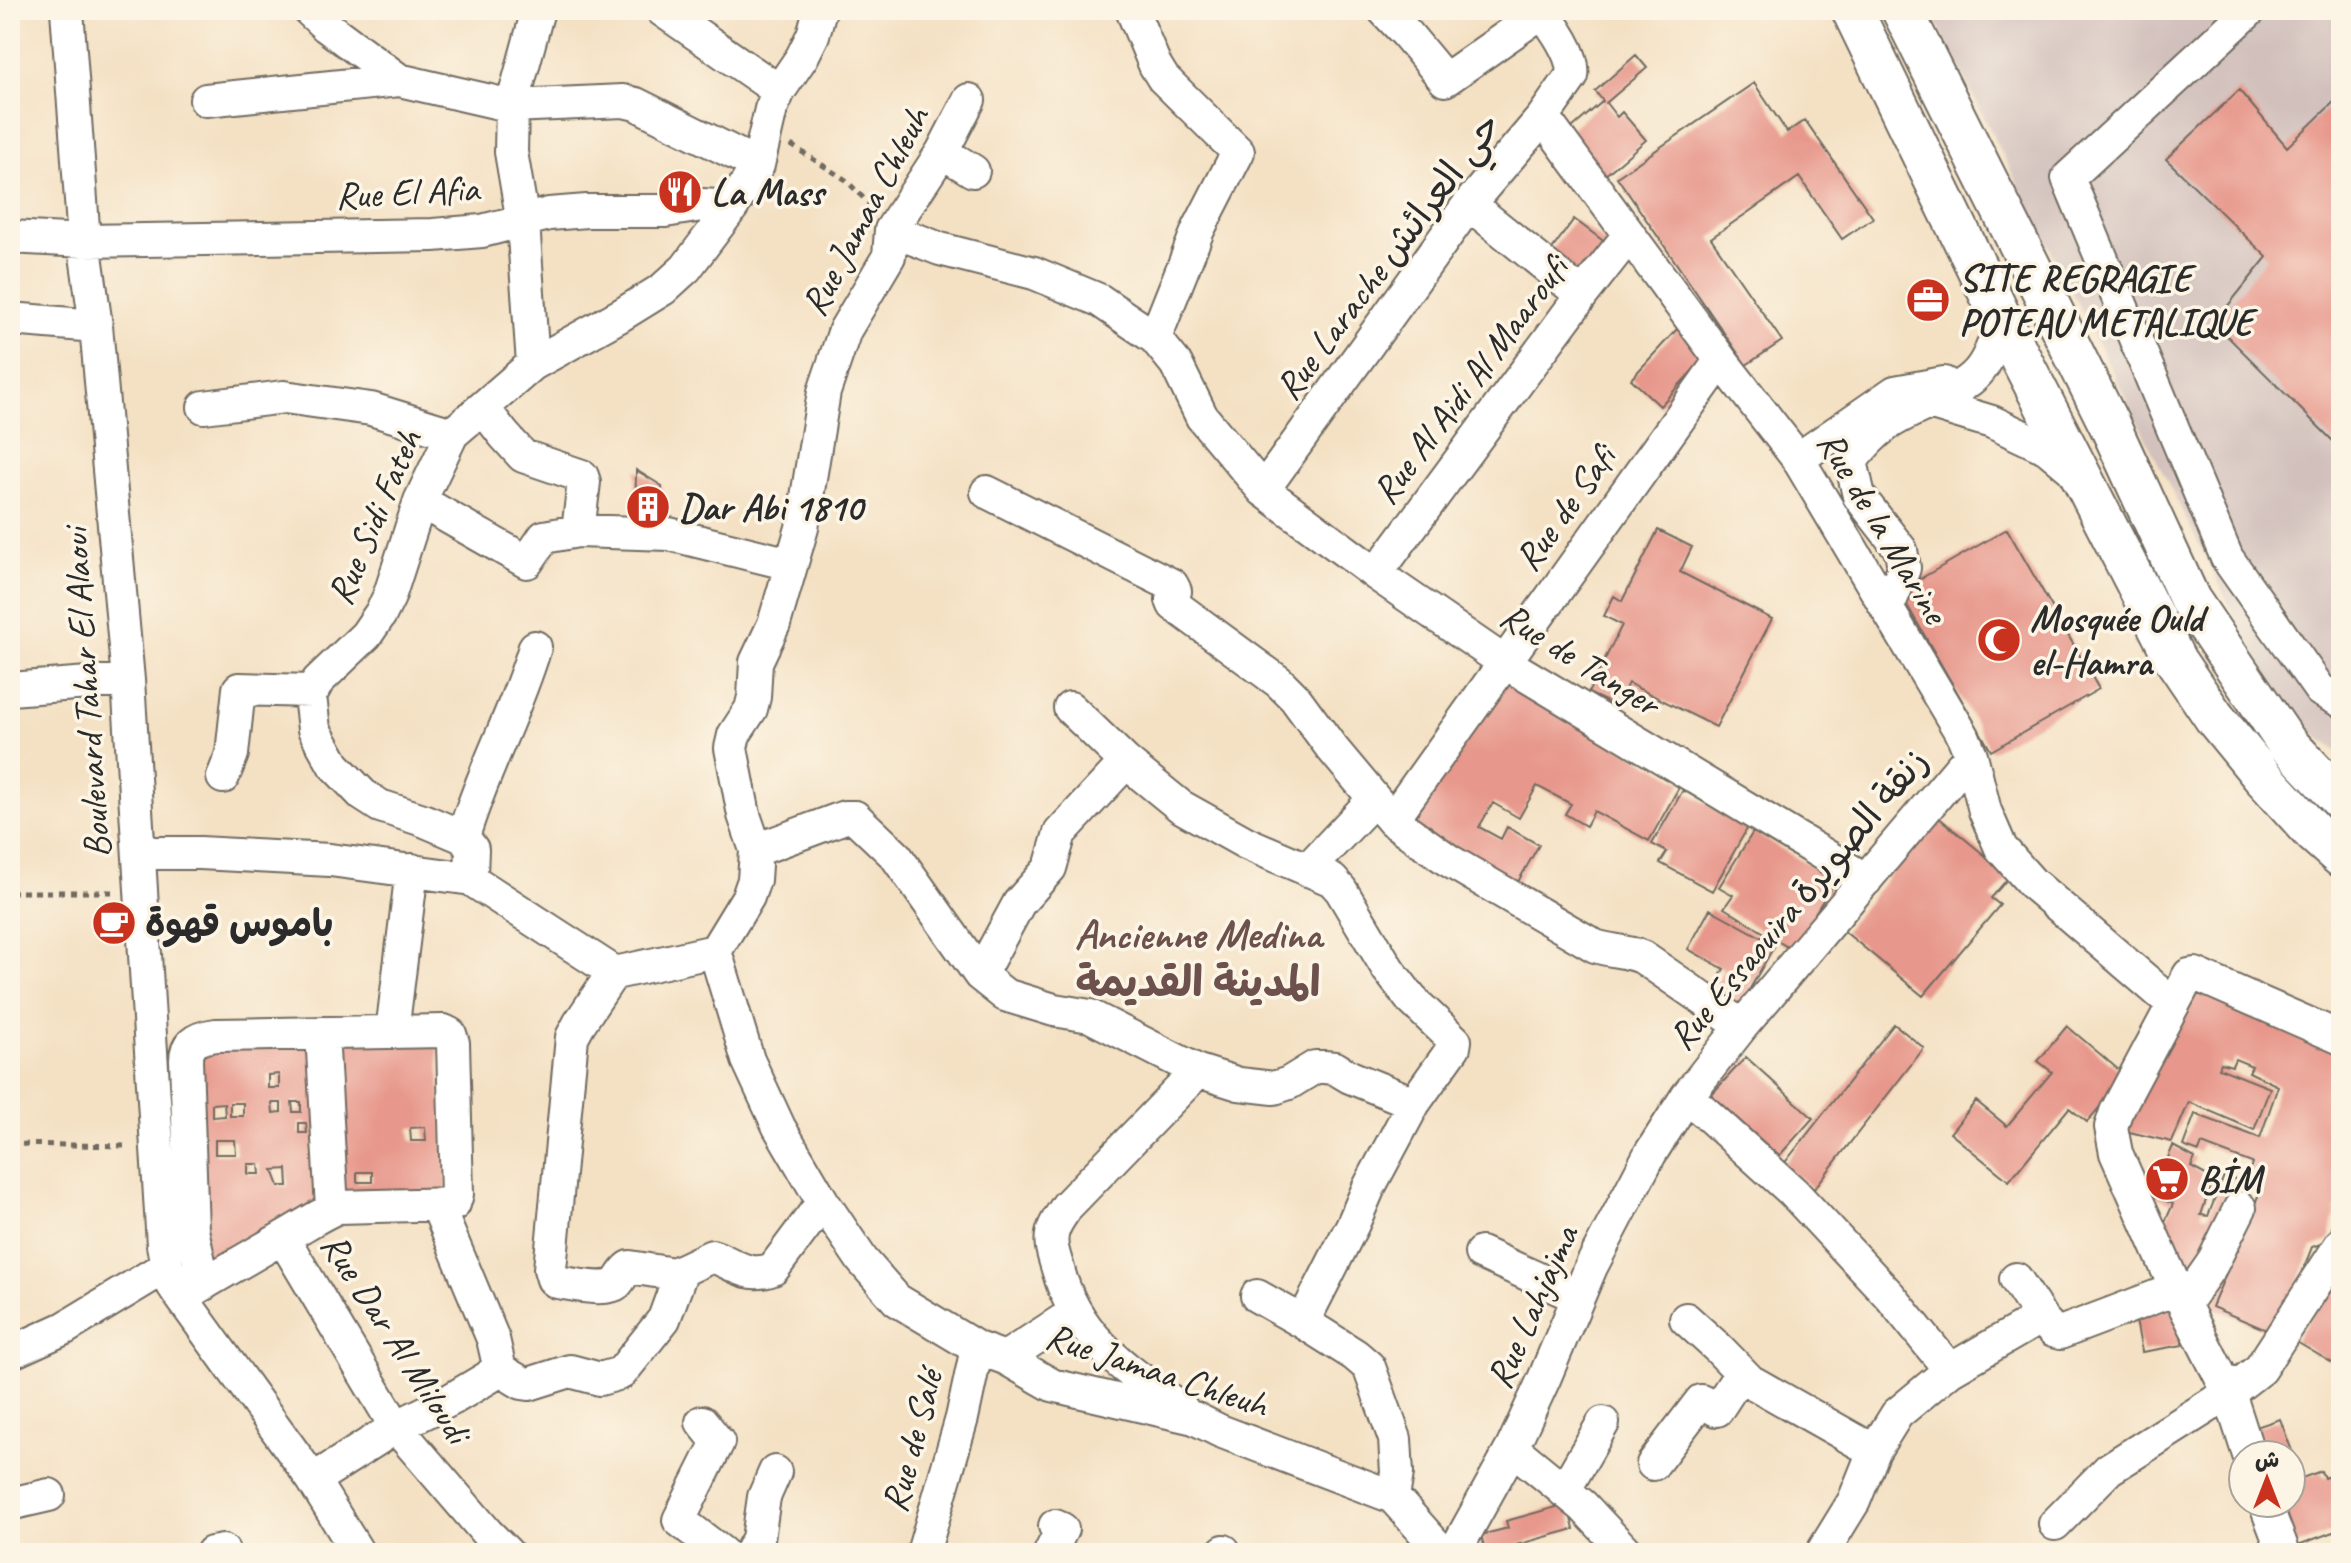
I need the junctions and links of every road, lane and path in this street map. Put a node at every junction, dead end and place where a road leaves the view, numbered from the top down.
1 (67, 10) edge
2 (538, 10) edge
3 (662, 10) edge
4 (820, 10) edge
5 (1132, 10) edge
6 (1384, 10) edge
7 (1852, 10) edge
8 (1902, 10) edge
9 (2250, 10) edge
10 (1541, 11) edge
11 (323, 15) edge
12 (399, 80) junction
13 (779, 91) junction
14 (206, 100) dead end
15 (969, 100) dead end
16 (512, 106) junction
17 (1543, 117) junction
18 (765, 133) junction
19 (942, 152) junction
20 (758, 165) junction
21 (973, 171) dead end
22 (1469, 204) junction
23 (732, 207) junction
24 (523, 222) junction
25 (891, 230) junction
26 (1629, 235) junction
27 (10, 237) edge
28 (84, 241) junction
29 (1582, 295) junction
30 (10, 319) edge
31 (2002, 320) junction
32 (96, 326) junction
33 (1155, 338) junction
34 (2020, 357) junction
35 (1721, 360) junction
36 (533, 364) junction
37 (1981, 372) junction
38 (1929, 403) junction
39 (204, 407) dead end
40 (483, 408) junction
41 (452, 434) junction
42 (1798, 459) junction
43 (2084, 478) junction
44 (1263, 490) junction
45 (987, 492) dead end
46 (420, 501) junction
47 (578, 531) junction
48 (790, 564) junction
49 (1376, 574) junction
50 (1887, 609) junction
51 (535, 647) dead end
52 (1504, 662) junction
53 (128, 680) junction
54 (10, 689) edge
55 (312, 691) junction
56 (2341, 701) edge
57 (1070, 708) dead end
58 (1971, 755) junction
59 (1126, 762) junction
60 (223, 777) dead end
61 (2341, 800) edge
62 (1383, 810) junction
63 (463, 837) junction
64 (756, 850) junction
65 (140, 853) junction
66 (2341, 857) edge
67 (412, 870) junction
68 (1307, 870) junction
69 (472, 879) junction
70 (1866, 880) junction
71 (10, 892) edge
72 (141, 892) junction
73 (715, 951) junction
74 (615, 973) junction
75 (980, 975) junction
76 (2172, 1003) junction
77 (1742, 1026) junction
78 (392, 1032) junction
79 (322, 1033) junction
80 (2341, 1038) edge
81 (1198, 1071) junction
82 (1687, 1096) junction
83 (1414, 1103) junction
84 (10, 1144) edge
85 (156, 1146) junction
86 (823, 1202) junction
87 (437, 1205) junction
88 (2240, 1208) dead end
89 (332, 1209) junction
90 (283, 1238) junction
91 (2341, 1244) edge
92 (1481, 1253) dead end
93 (167, 1266) junction
94 (682, 1270) junction
95 (2016, 1279) dead end
96 (192, 1290) junction
97 (1257, 1296) dead end
98 (2180, 1296) junction
99 (1578, 1297) junction
100 (1074, 1313) junction
101 (1686, 1319) dead end
102 (2042, 1319) junction
103 (1303, 1322) junction
104 (10, 1353) edge
105 (991, 1353) junction
106 (495, 1354) junction
107 (1950, 1370) junction
108 (1741, 1373) junction
109 (2229, 1393) junction
110 (1194, 1418) junction
111 (702, 1422) dead end
112 (1603, 1423) dead end
113 (396, 1427) junction
114 (2244, 1439) edge
115 (1512, 1448) junction
116 (1874, 1451) junction
117 (1653, 1464) dead end
118 (775, 1472) dead end
119 (313, 1480) junction
120 (1564, 1491) junction
121 (49, 1495) dead end
122 (1393, 1497) junction
123 (10, 1504) edge
124 (2271, 1519) edge
125 (2055, 1524) dead end
126 (358, 1553) edge
127 (507, 1553) edge
128 (722, 1553) edge
129 (750, 1553) edge
130 (923, 1553) edge
131 (1443, 1553) edge
132 (1454, 1553) edge
133 (1627, 1553) edge
134 (1822, 1553) edge
135 (2284, 1553) edge

1 - 28 street, Boulevard Tahar El Alaoui
2 - 16 street
3 - 13 street
4 - 13 street, Rue Sidi Fateh
5 - 33 street
6 - 10 street
7 - 31 main road
8 - 61 main road
9 - 56 street
10 - 17 street, Rue Larache حي العرائش
11 - 12 street
12 - 14 street
12 - 16 street
13 - 18 street, Rue Sidi Fateh
15 - 19 street, Rue Jamaa Chleuh
16 - 20 street
16 - 24 street
17 - 22 street, Rue Larache حي العرائش
17 - 26 street, Rue de la Marine
18 - 20 street, Rue Sidi Fateh
18 - 25 path
19 - 21 street
19 - 25 street, Rue Jamaa Chleuh
20 - 23 street, Rue Sidi Fateh
22 - 29 street
22 - 44 street, Rue Larache حي العرائش
23 - 24 street, Rue El Afia
23 - 36 street, Rue Sidi Fateh
24 - 28 street, Rue El Afia
24 - 36 street
25 - 33 street, Rue de Tanger
25 - 48 street, Rue Jamaa Chleuh
26 - 29 street, Rue Al Aidi Al Maaroufi
26 - 35 street, Rue de la Marine
27 - 28 street, Rue El Afia
28 - 32 street, Boulevard Tahar El Alaoui
29 - 49 street, Rue Al Aidi Al Maaroufi
30 - 32 street
31 - 34 main road
31 - 37 street
32 - 53 street, Boulevard Tahar El Alaoui
33 - 44 street, Rue de Tanger
34 - 37 street
34 - 43 main road
35 - 42 street, Rue de la Marine
35 - 52 street, Rue de Safi
36 - 40 street, Rue Sidi Fateh
37 - 38 street
37 - 42 street
38 - 43 street
38 - 50 street
39 - 41 street
40 - 41 street, Rue Sidi Fateh
40 - 47 street
41 - 46 street, Rue Sidi Fateh
42 - 50 street, Rue de la Marine
43 - 66 main road
44 - 49 street, Rue de Tanger
45 - 62 street
46 - 47 street
46 - 55 street, Rue Sidi Fateh
47 - 48 street
48 - 64 street, Rue Jamaa Chleuh
49 - 52 street, Rue de Tanger
50 - 58 street, Rue de la Marine
51 - 63 street
52 - 62 street, Rue de Safi
52 - 70 street, Rue de Tanger
53 - 54 street
53 - 65 street, Boulevard Tahar El Alaoui
55 - 60 street
55 - 63 street
57 - 59 street
58 - 70 street, Rue Essaouira زنقة الصويرة
58 - 76 street, Rue de la Marine
59 - 68 street
59 - 75 street
62 - 68 street, Rue de Safi
62 - 77 street
63 - 69 street
64 - 73 street, Rue Jamaa Chleuh
64 - 75 street
65 - 67 street
65 - 72 street, Boulevard Tahar El Alaoui
67 - 69 street
67 - 78 street
68 - 83 street
69 - 74 street
70 - 77 street, Rue Essaouira زنقة الصويرة
71 - 72 path
72 - 85 street, Boulevard Tahar El Alaoui
73 - 74 street
73 - 86 street, Rue Jamaa Chleuh
74 - 94 street
75 - 81 street
76 - 80 street
76 - 98 street
77 - 82 street, Rue Essaouira زنقة الصويرة
78 - 79 street
78 - 87 street
79 - 89 street
79 - 96 street
81 - 83 street
81 - 100 street
82 - 99 street, Rue Lahjajma
82 - 107 street
83 - 103 street
84 - 85 path
85 - 93 street, Boulevard Tahar El Alaoui
86 - 94 street
86 - 105 street, Rue Jamaa Chleuh
87 - 89 street
87 - 106 street
88 - 98 street
89 - 90 street
90 - 96 street
90 - 113 street, Rue Dar Al Miloudi
91 - 109 street
92 - 99 street
93 - 96 street, Boulevard Tahar El Alaoui
93 - 104 street
94 - 106 street
95 - 102 street
96 - 119 street, Boulevard Tahar El Alaoui
97 - 103 street
98 - 102 street
98 - 109 street
99 - 115 street, Rue Lahjajma
100 - 105 street
100 - 110 street
101 - 108 street
102 - 107 street
103 - 122 street
105 - 110 street, Rue Jamaa Chleuh
105 - 130 street, Rue de Salé
106 - 113 street
107 - 116 street
108 - 116 street
108 - 117 street
109 - 114 street
109 - 125 street
110 - 122 street, Rue Jamaa Chleuh
111 - 128 street
112 - 120 street
113 - 119 street
113 - 127 street, Rue Dar Al Miloudi
115 - 120 street
115 - 132 street, Rue Lahjajma
116 - 134 street
118 - 129 street
119 - 126 street, Boulevard Tahar El Alaoui
120 - 133 street
121 - 123 street
122 - 131 street, Rue Jamaa Chleuh
124 - 135 street

